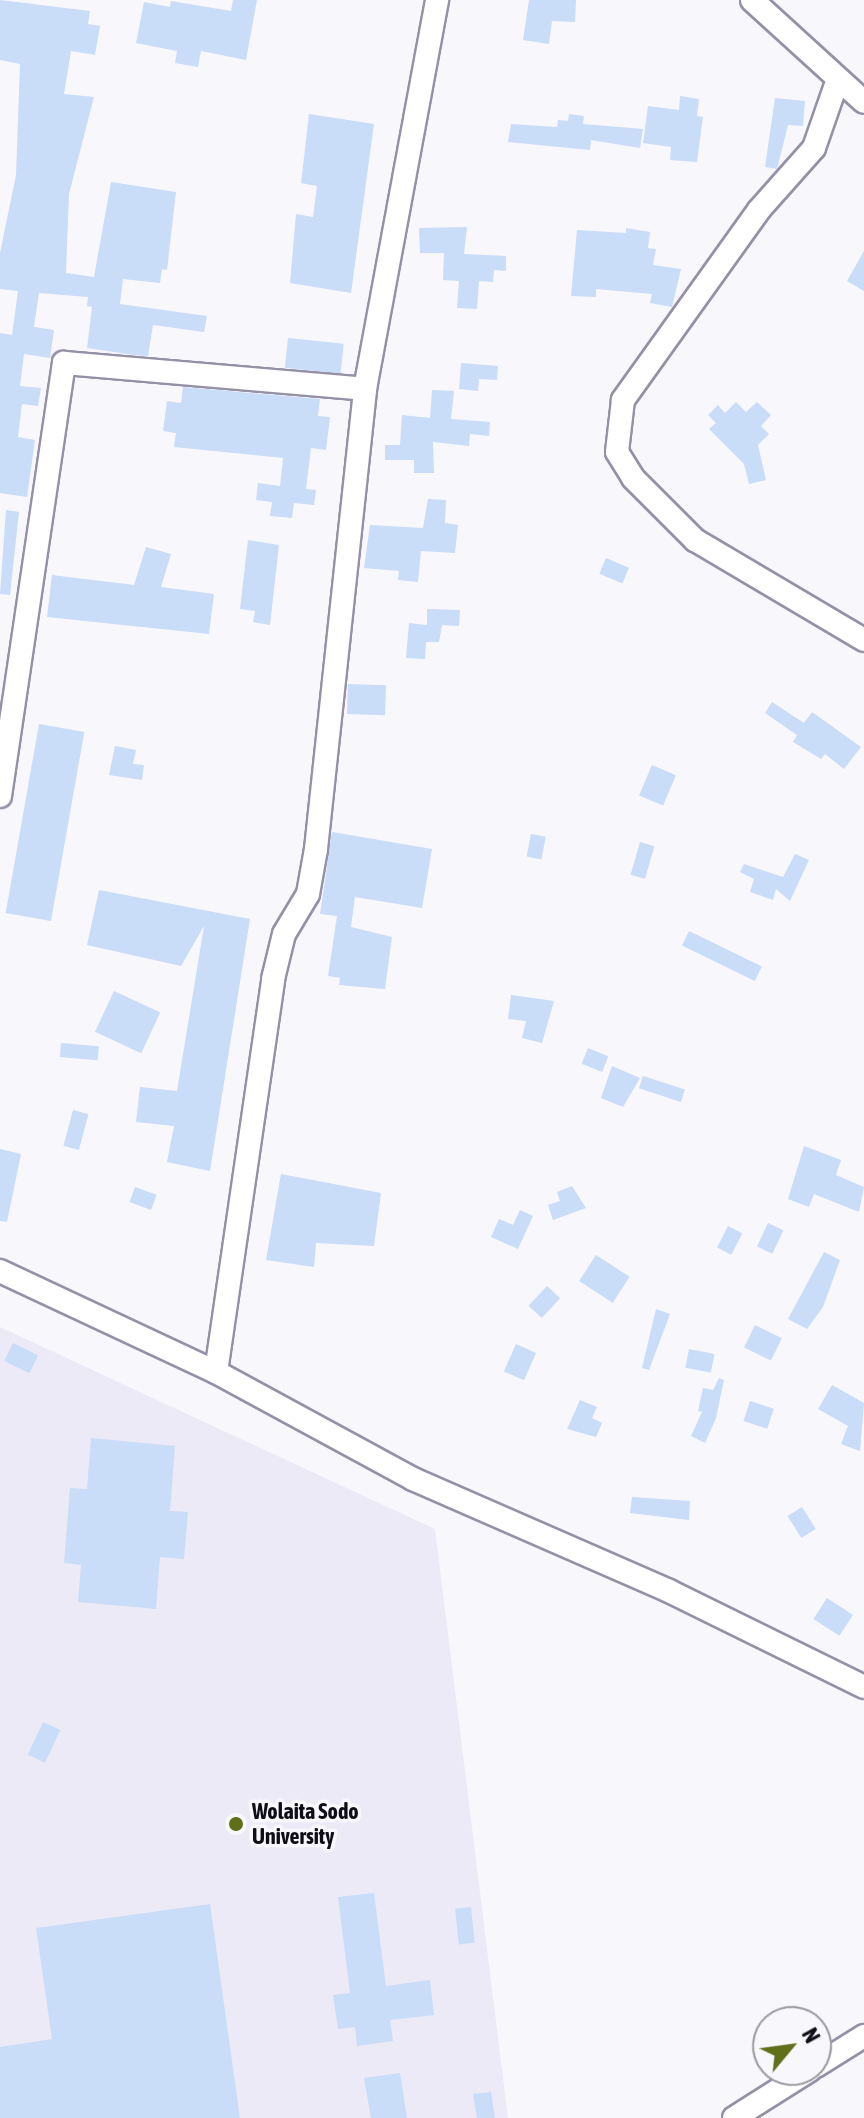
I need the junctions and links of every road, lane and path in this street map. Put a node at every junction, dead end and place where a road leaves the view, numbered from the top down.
1 (437, 0) edge
2 (752, 0) edge
3 (838, 79) junction
4 (864, 102) edge
5 (365, 389) junction
6 (864, 640) edge
7 (0, 796) edge
8 (0, 1271) edge
9 (216, 1372) junction
10 (864, 1687) edge
11 (864, 2036) edge
12 (832, 2056) edge
13 (785, 2086) edge
14 (734, 2118) edge

1 - 5 street
2 - 3 street
3 - 4 street
3 - 6 street
5 - 7 street
5 - 9 street
8 - 9 street
9 - 10 street
11 - 12 street
13 - 14 street

